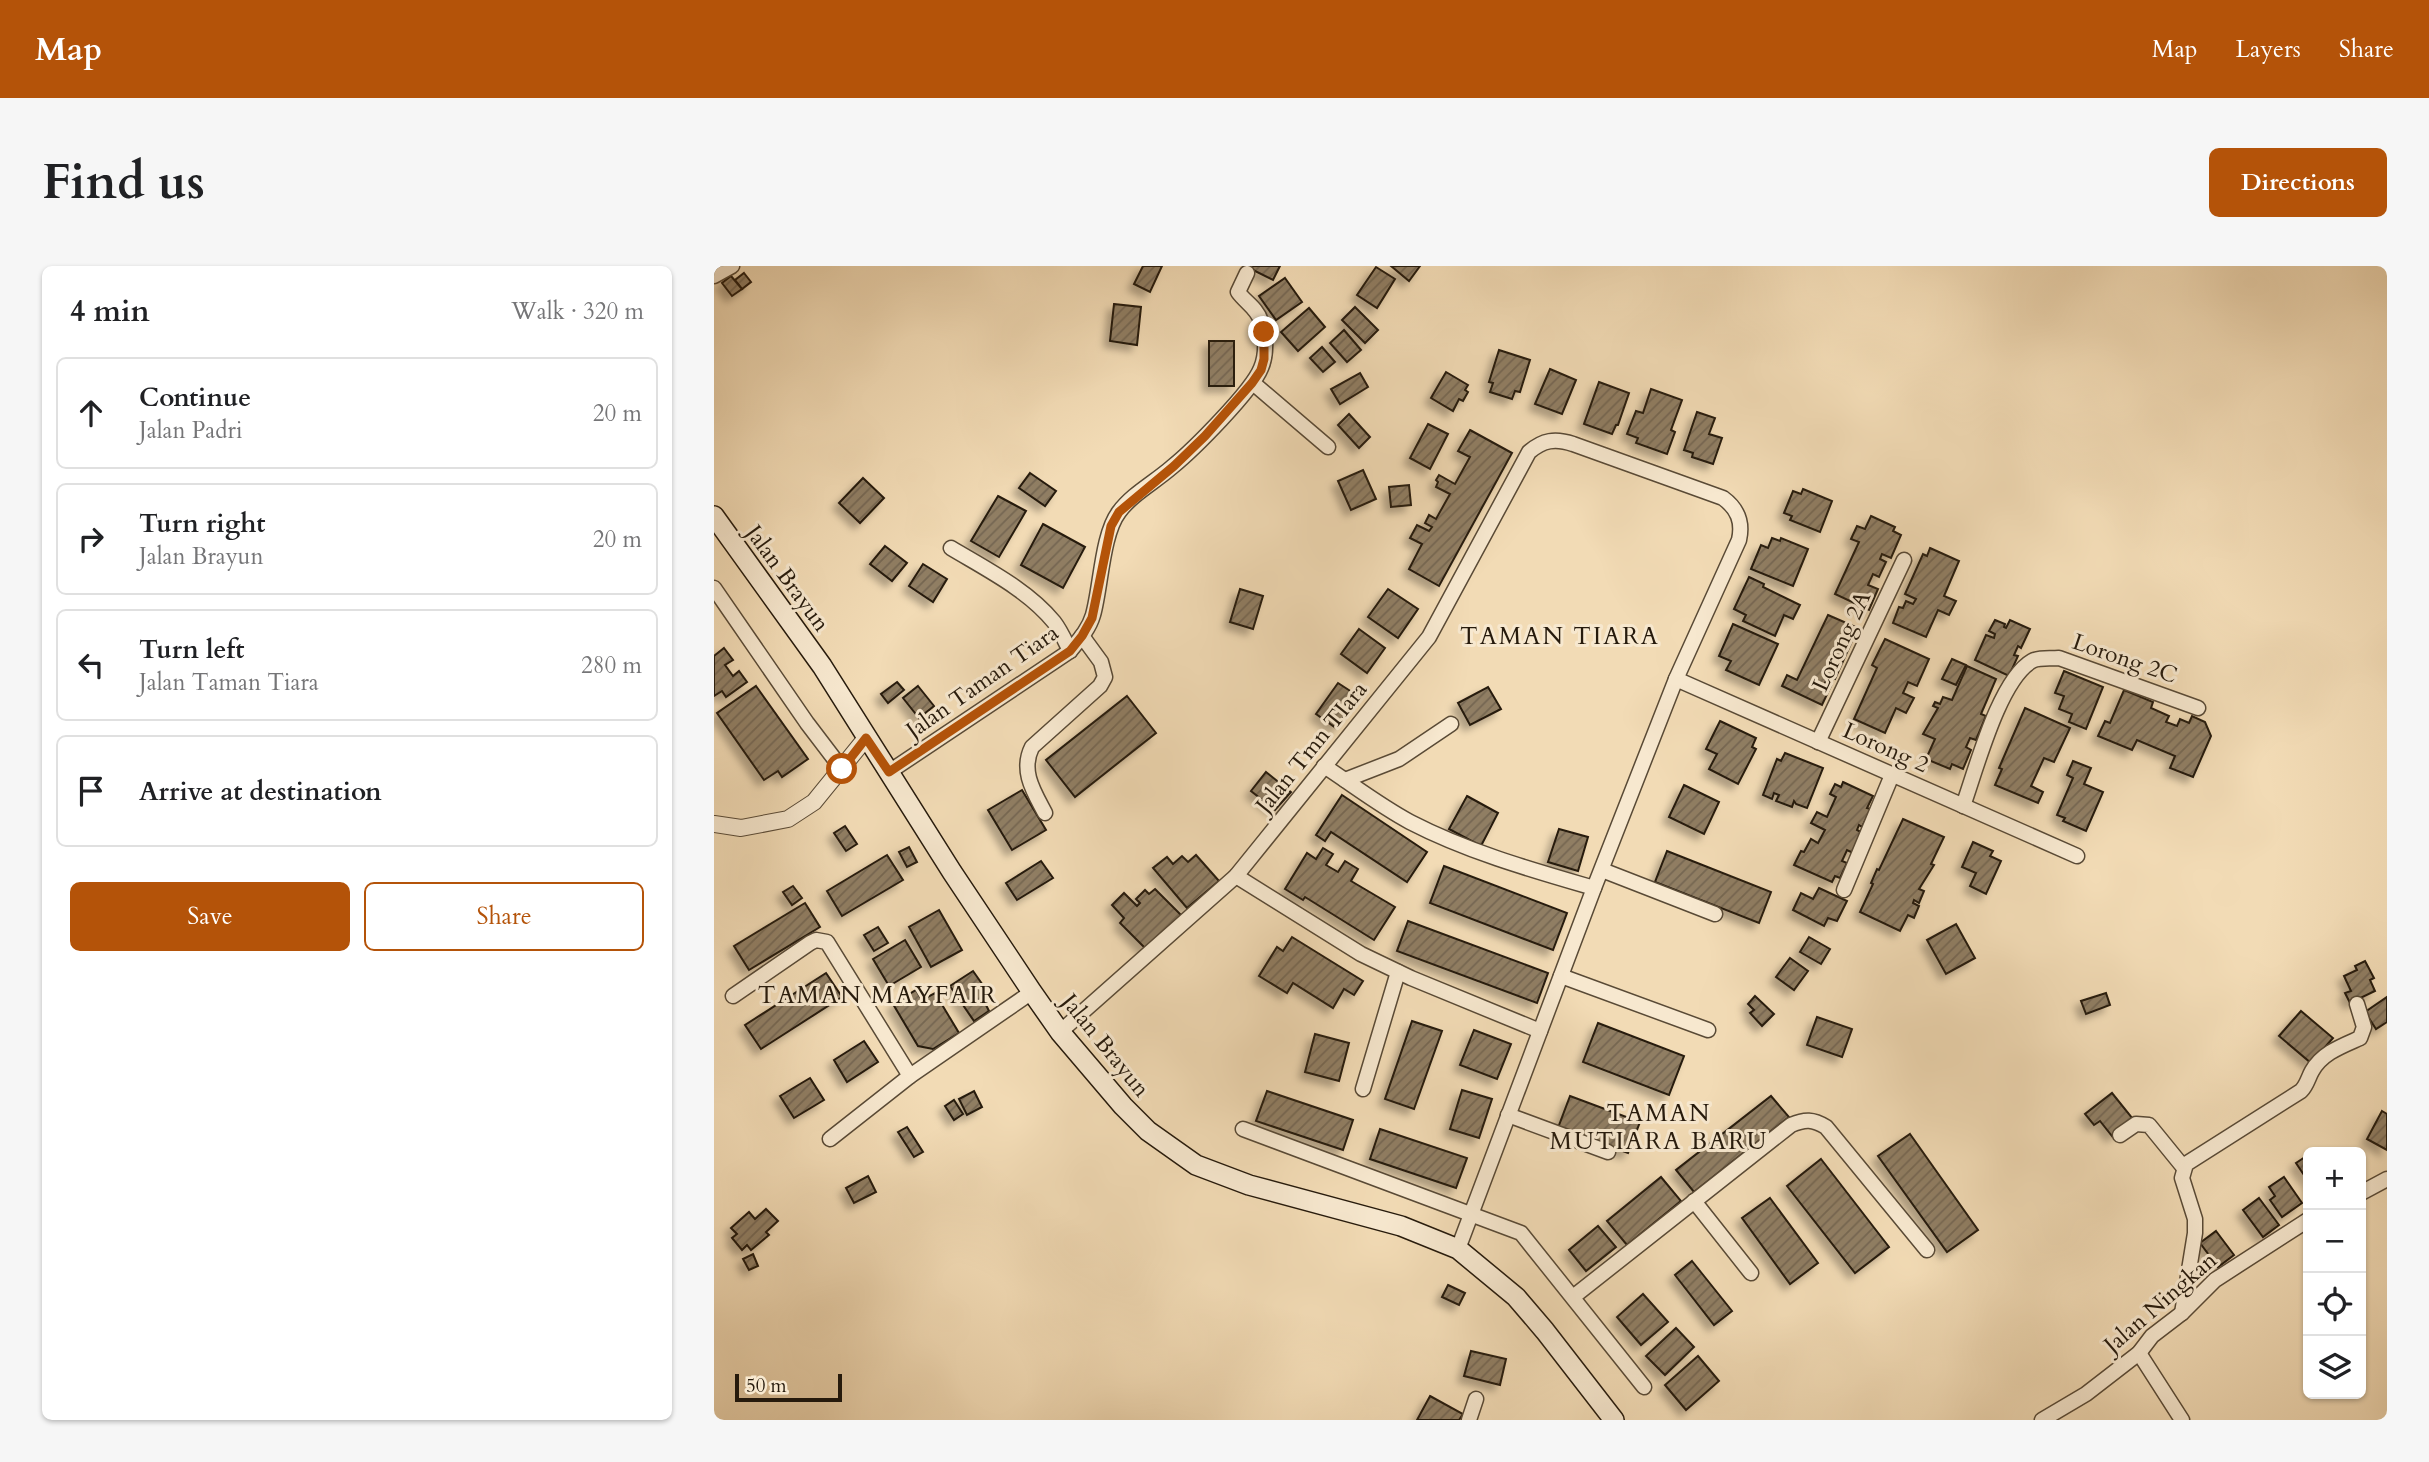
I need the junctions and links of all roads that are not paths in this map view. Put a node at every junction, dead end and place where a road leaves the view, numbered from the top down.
1 (732, 266) edge
2 (1247, 273) dead end
3 (714, 276) edge
4 (1252, 383) junction
5 (1328, 447) dead end
6 (714, 516) edge
7 (951, 548) dead end
8 (1904, 560) dead end
9 (714, 588) edge
10 (1082, 636) junction
11 (1070, 651) junction
12 (1676, 678) junction
13 (2198, 708) dead end
14 (1451, 724) dead end
15 (866, 738) junction
16 (1818, 742) junction
17 (1324, 766) junction
18 (842, 769) junction
19 (889, 772) junction
20 (1892, 775) junction
21 (1345, 780) junction
22 (1963, 806) junction
23 (1045, 813) dead end
24 (714, 824) edge
25 (2077, 856) dead end
26 (1602, 870) junction
27 (1236, 876) junction
28 (1594, 888) junction
29 (1844, 890) dead end
30 (1715, 914) dead end
31 (1398, 972) junction
32 (1561, 976) junction
33 (1032, 992) junction
34 (733, 996) dead end
35 (2357, 1004) dead end
36 (1707, 1030) dead end
37 (1540, 1031) junction
38 (1060, 1032) junction
39 (910, 1076) junction
40 (1363, 1089) dead end
41 (1508, 1115) junction
42 (1243, 1129) dead end
43 (2120, 1135) dead end
44 (830, 1139) dead end
45 (1608, 1152) dead end
46 (2184, 1168) junction
47 (2387, 1179) edge
48 (2366, 1190) edge
49 (1694, 1201) junction
50 (1471, 1214) junction
51 (2303, 1223) edge
52 (1458, 1249) junction
53 (1927, 1250) dead end
54 (1751, 1273) dead end
55 (1573, 1297) junction
56 (2182, 1313) junction
57 (2139, 1353) junction
58 (1644, 1387) dead end
59 (1476, 1399) dead end
60 (1469, 1420) edge
61 (1614, 1420) edge
62 (2042, 1420) edge
63 (2182, 1420) edge

1 - 3 street
2 - 4 street, Jalan Taman Tiara
4 - 5 street
4 - 10 street, Jalan Taman Tiara
6 - 15 main road, Jalan Brayun
7 - 11 street
8 - 16 street, Lorong 2A
9 - 18 street
10 - 11 street, Jalan Taman Tiara
10 - 23 street
11 - 19 street, Jalan Taman Tiara
12 - 16 street, Lorong 2
12 - 17 street, Jalan Tmn TIara
12 - 26 street
13 - 22 street, Lorong 2C
14 - 21 street
15 - 18 street
15 - 19 main road, Jalan Brayun
16 - 20 street, Lorong 2
17 - 21 street
17 - 27 street, Jalan Tmn TIara
18 - 24 street
19 - 33 main road, Jalan Brayun
20 - 22 street, Lorong 2
20 - 29 street
21 - 28 street
22 - 25 street, Lorong 2
26 - 28 street
26 - 30 street
27 - 31 street
27 - 38 street, Jalan Tmn TIara
28 - 32 street
31 - 37 street
31 - 40 street
32 - 36 street
32 - 37 street
33 - 38 main road, Jalan Brayun
33 - 39 street
34 - 39 street
35 - 46 street
37 - 41 street
38 - 52 main road, Jalan Brayun
39 - 44 street
41 - 45 street
41 - 50 street
42 - 50 street
43 - 46 street
46 - 56 street
47 - 48 street
49 - 53 street
49 - 54 street
49 - 55 street
50 - 52 street
50 - 55 street
51 - 56 street, Jalan Ningkan
52 - 61 main road, Jalan Brayun
55 - 58 street
56 - 57 street, Jalan Ningkan
57 - 62 street, Jalan Ningkan
57 - 63 street
59 - 60 street

